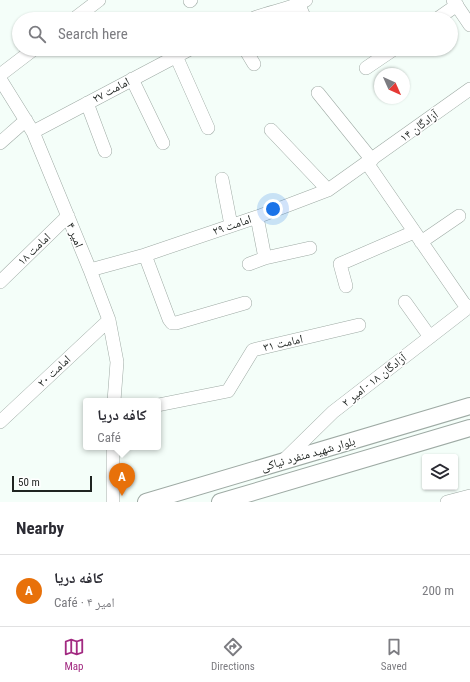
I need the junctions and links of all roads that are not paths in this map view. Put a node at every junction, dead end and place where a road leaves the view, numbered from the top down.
1 (99, 0) edge
2 (302, 2) edge
3 (455, 3) edge
4 (83, 12) edge
5 (269, 12) edge
6 (304, 12) edge
7 (445, 12) edge
8 (470, 25) edge
9 (25, 56) edge
10 (167, 56) edge
11 (175, 56) edge
12 (249, 56) edge
13 (384, 56) edge
14 (254, 64) dead end
15 (366, 68) dead end
16 (0, 75) edge
17 (0, 79) edge
18 (132, 79) junction
19 (470, 90) edge
20 (318, 93) dead end
21 (87, 103) junction
22 (26, 120) junction
23 (208, 128) dead end
24 (271, 130) dead end
25 (33, 132) junction
26 (0, 143) edge
27 (163, 143) dead end
28 (105, 151) dead end
29 (370, 162) junction
30 (222, 179) dead end
31 (328, 190) junction
32 (68, 216) junction
33 (257, 216) junction
34 (459, 216) dead end
35 (231, 225) junction
36 (418, 237) junction
37 (310, 248) dead end
38 (145, 255) junction
39 (265, 258) junction
40 (249, 264) dead end
41 (90, 270) junction
42 (0, 282) edge
43 (346, 286) dead end
44 (405, 302) dead end
45 (245, 303) dead end
46 (468, 307) edge
47 (108, 320) junction
48 (359, 325) dead end
49 (430, 337) junction
50 (114, 398) edge
51 (161, 404) edge
52 (470, 406) edge
53 (0, 422) edge
54 (470, 428) edge
55 (113, 450) edge
56 (283, 461) junction
57 (470, 496) edge
58 (113, 502) edge
59 (146, 502) edge
60 (220, 502) edge
61 (447, 502) edge

1 - 4 street
2 - 5 street
2 - 6 street
3 - 7 street
3 - 8 street
9 - 16 street
10 - 18 street, امامت ۲۷
11 - 23 street
12 - 14 street
13 - 15 street
17 - 22 street, امیر ۴
18 - 21 street, امامت ۲۷
18 - 27 street
19 - 29 street, آزادگان ۱۴
20 - 29 street
21 - 25 street, امامت ۲۷
21 - 28 street
22 - 25 street, امیر ۴
22 - 26 street
24 - 31 street
25 - 32 street, امیر ۴
29 - 31 street, امامت ۲۹
29 - 36 street
30 - 35 street
31 - 33 street, امامت ۲۹
32 - 41 street, امیر ۴
32 - 42 street, امامت ۱۸
33 - 35 street, امامت ۲۹
33 - 39 street
34 - 36 street
35 - 38 street, امامت ۲۹
36 - 43 street
36 - 46 street
37 - 39 street
38 - 41 street, امامت ۲۹
38 - 45 street
39 - 40 street
41 - 47 street, امیر ۴
44 - 49 street
46 - 49 street, آزادگان ۱۸ - امیر ۲
47 - 50 street, امیر ۴
47 - 53 street, امامت ۲۰
48 - 51 street, امامت ۳۱
49 - 56 street, آزادگان ۱۸ - امیر ۲
52 - 56 main road, بلوار شهید منفرد نیاکی
54 - 60 main road, بلوار شهید منفرد نیاکی
55 - 58 street
56 - 59 main road, بلوار شهید منفرد نیاکی
57 - 61 street

